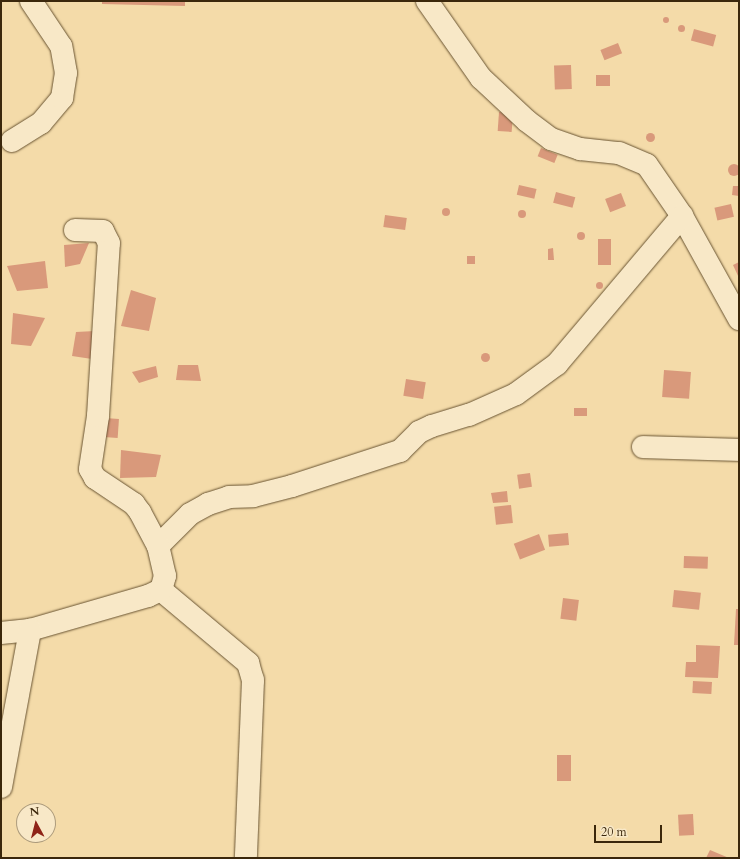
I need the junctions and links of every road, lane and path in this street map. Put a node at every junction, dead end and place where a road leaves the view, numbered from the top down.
1 (31, 1) edge
2 (428, 1) edge
3 (12, 140) dead end
4 (682, 216) junction
5 (75, 230) dead end
6 (739, 319) edge
7 (643, 447) dead end
8 (739, 450) edge
9 (158, 546) junction
10 (160, 590) junction
11 (30, 630) junction
12 (1, 633) edge
13 (1, 787) edge
14 (246, 858) edge

1 - 3 street
2 - 4 street
4 - 6 street
4 - 9 street
5 - 9 street
7 - 8 street
9 - 10 street
10 - 11 street
10 - 14 street
11 - 12 street
11 - 13 street

